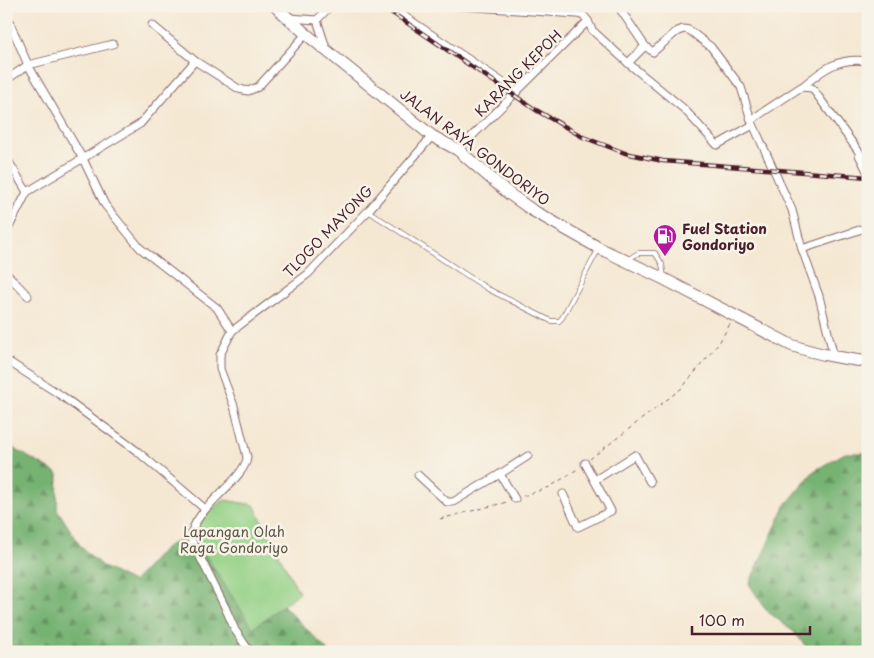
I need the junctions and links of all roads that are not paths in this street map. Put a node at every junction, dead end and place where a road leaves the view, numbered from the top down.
1 (275, 6) edge
2 (330, 6) edge
3 (389, 6) edge
4 (460, 6) edge
5 (618, 6) edge
6 (525, 9) edge
7 (6, 14) edge
8 (289, 18) junction
9 (317, 20) junction
10 (588, 21) junction
11 (152, 25) dead end
12 (306, 34) junction
13 (113, 44) dead end
14 (645, 46) junction
15 (326, 50) junction
16 (195, 61) junction
17 (868, 61) edge
18 (628, 63) junction
19 (28, 65) junction
20 (6, 80) edge
21 (801, 87) junction
22 (517, 92) junction
23 (752, 123) junction
24 (432, 136) junction
25 (853, 143) junction
26 (458, 150) junction
27 (6, 158) edge
28 (83, 159) junction
29 (868, 160) edge
30 (868, 173) edge
31 (27, 192) junction
32 (368, 211) junction
33 (868, 227) edge
34 (6, 233) edge
35 (599, 248) junction
36 (802, 249) junction
37 (627, 260) junction
38 (6, 273) edge
39 (664, 279) junction
40 (28, 296) dead end
41 (232, 331) junction
42 (834, 358) junction
43 (6, 360) edge
44 (868, 362) edge
45 (528, 456) dead end
46 (585, 462) road end
47 (500, 474) junction
48 (418, 475) dead end
49 (594, 480) junction
50 (650, 482) dead end
51 (563, 494) dead end
52 (515, 499) road end
53 (205, 509) junction
54 (250, 652) edge

1 - 8 highway, JALAN RAYA GONDORIYO
2 - 9 street
3 - 22 street
4 - 6 street, KARANG KEPOH
5 - 14 street
6 - 10 street, KARANG KEPOH
7 - 19 street
8 - 9 street
8 - 12 highway, JALAN RAYA GONDORIYO
9 - 15 street
10 - 18 street
10 - 22 street, KARANG KEPOH
11 - 16 street
12 - 15 highway, JALAN RAYA GONDORIYO
12 - 16 street
13 - 19 street
14 - 18 street
14 - 23 street
15 - 24 highway, JALAN RAYA GONDORIYO
16 - 28 street
17 - 21 street
18 - 23 street
19 - 20 street
19 - 28 street
21 - 23 street
21 - 25 street
22 - 26 street, KARANG KEPOH
23 - 36 street
24 - 26 highway, JALAN RAYA GONDORIYO
24 - 32 street, TLOGO MAYONG
25 - 29 street
25 - 30 street
26 - 35 highway, JALAN RAYA GONDORIYO
27 - 31 street
28 - 31 street
28 - 41 street
31 - 34 street
32 - 35 lane
32 - 41 street, TLOGO MAYONG
33 - 36 street
35 - 37 highway, JALAN RAYA GONDORIYO
36 - 42 street
37 - 39 highway, JALAN RAYA GONDORIYO
37 - 39 lane
38 - 40 street
39 - 42 highway, JALAN RAYA GONDORIYO
41 - 53 street, TLOGO MAYONG
42 - 44 highway, JALAN RAYA GONDORIYO
43 - 53 street
45 - 47 street
46 - 49 street
47 - 48 street
47 - 52 street
49 - 50 street
49 - 51 street
53 - 54 street, TLOGO MAYONG

